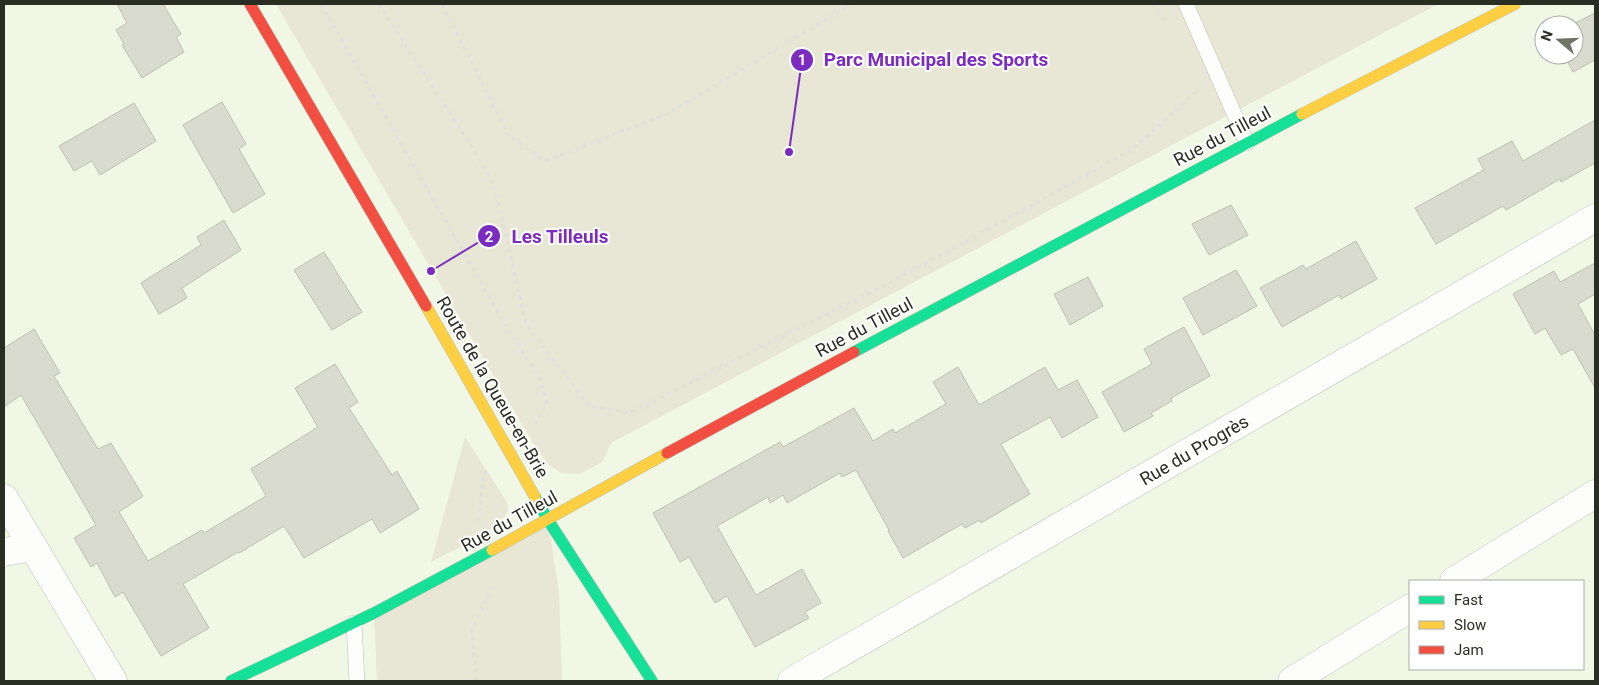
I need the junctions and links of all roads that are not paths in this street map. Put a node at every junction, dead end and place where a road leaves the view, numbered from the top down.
1 (250, 4) edge
2 (1186, 4) edge
3 (1515, 4) edge
4 (1247, 142) junction
5 (1595, 218) edge
6 (1595, 494) edge
7 (4, 498) edge
8 (548, 520) junction
9 (33, 547) junction
10 (4, 552) edge
11 (1456, 580) edge
12 (1409, 609) edge
13 (354, 623) junction
14 (114, 681) edge
15 (230, 681) edge
16 (357, 681) edge
17 (652, 681) edge
18 (792, 681) edge
19 (1292, 681) edge

1 - 8 street, Route de la Queue-en-Brie
2 - 4 lane
3 - 4 street, Rue du Tilleul
4 - 8 street, Rue du Tilleul
5 - 18 street, Rue du Progrès
6 - 11 street
7 - 9 street
8 - 13 street, Rue du Tilleul
8 - 17 street, Route de la Queue-en-Brie
9 - 10 street
9 - 14 street
12 - 19 street
13 - 15 street, Rue du Tilleul
13 - 16 lane

